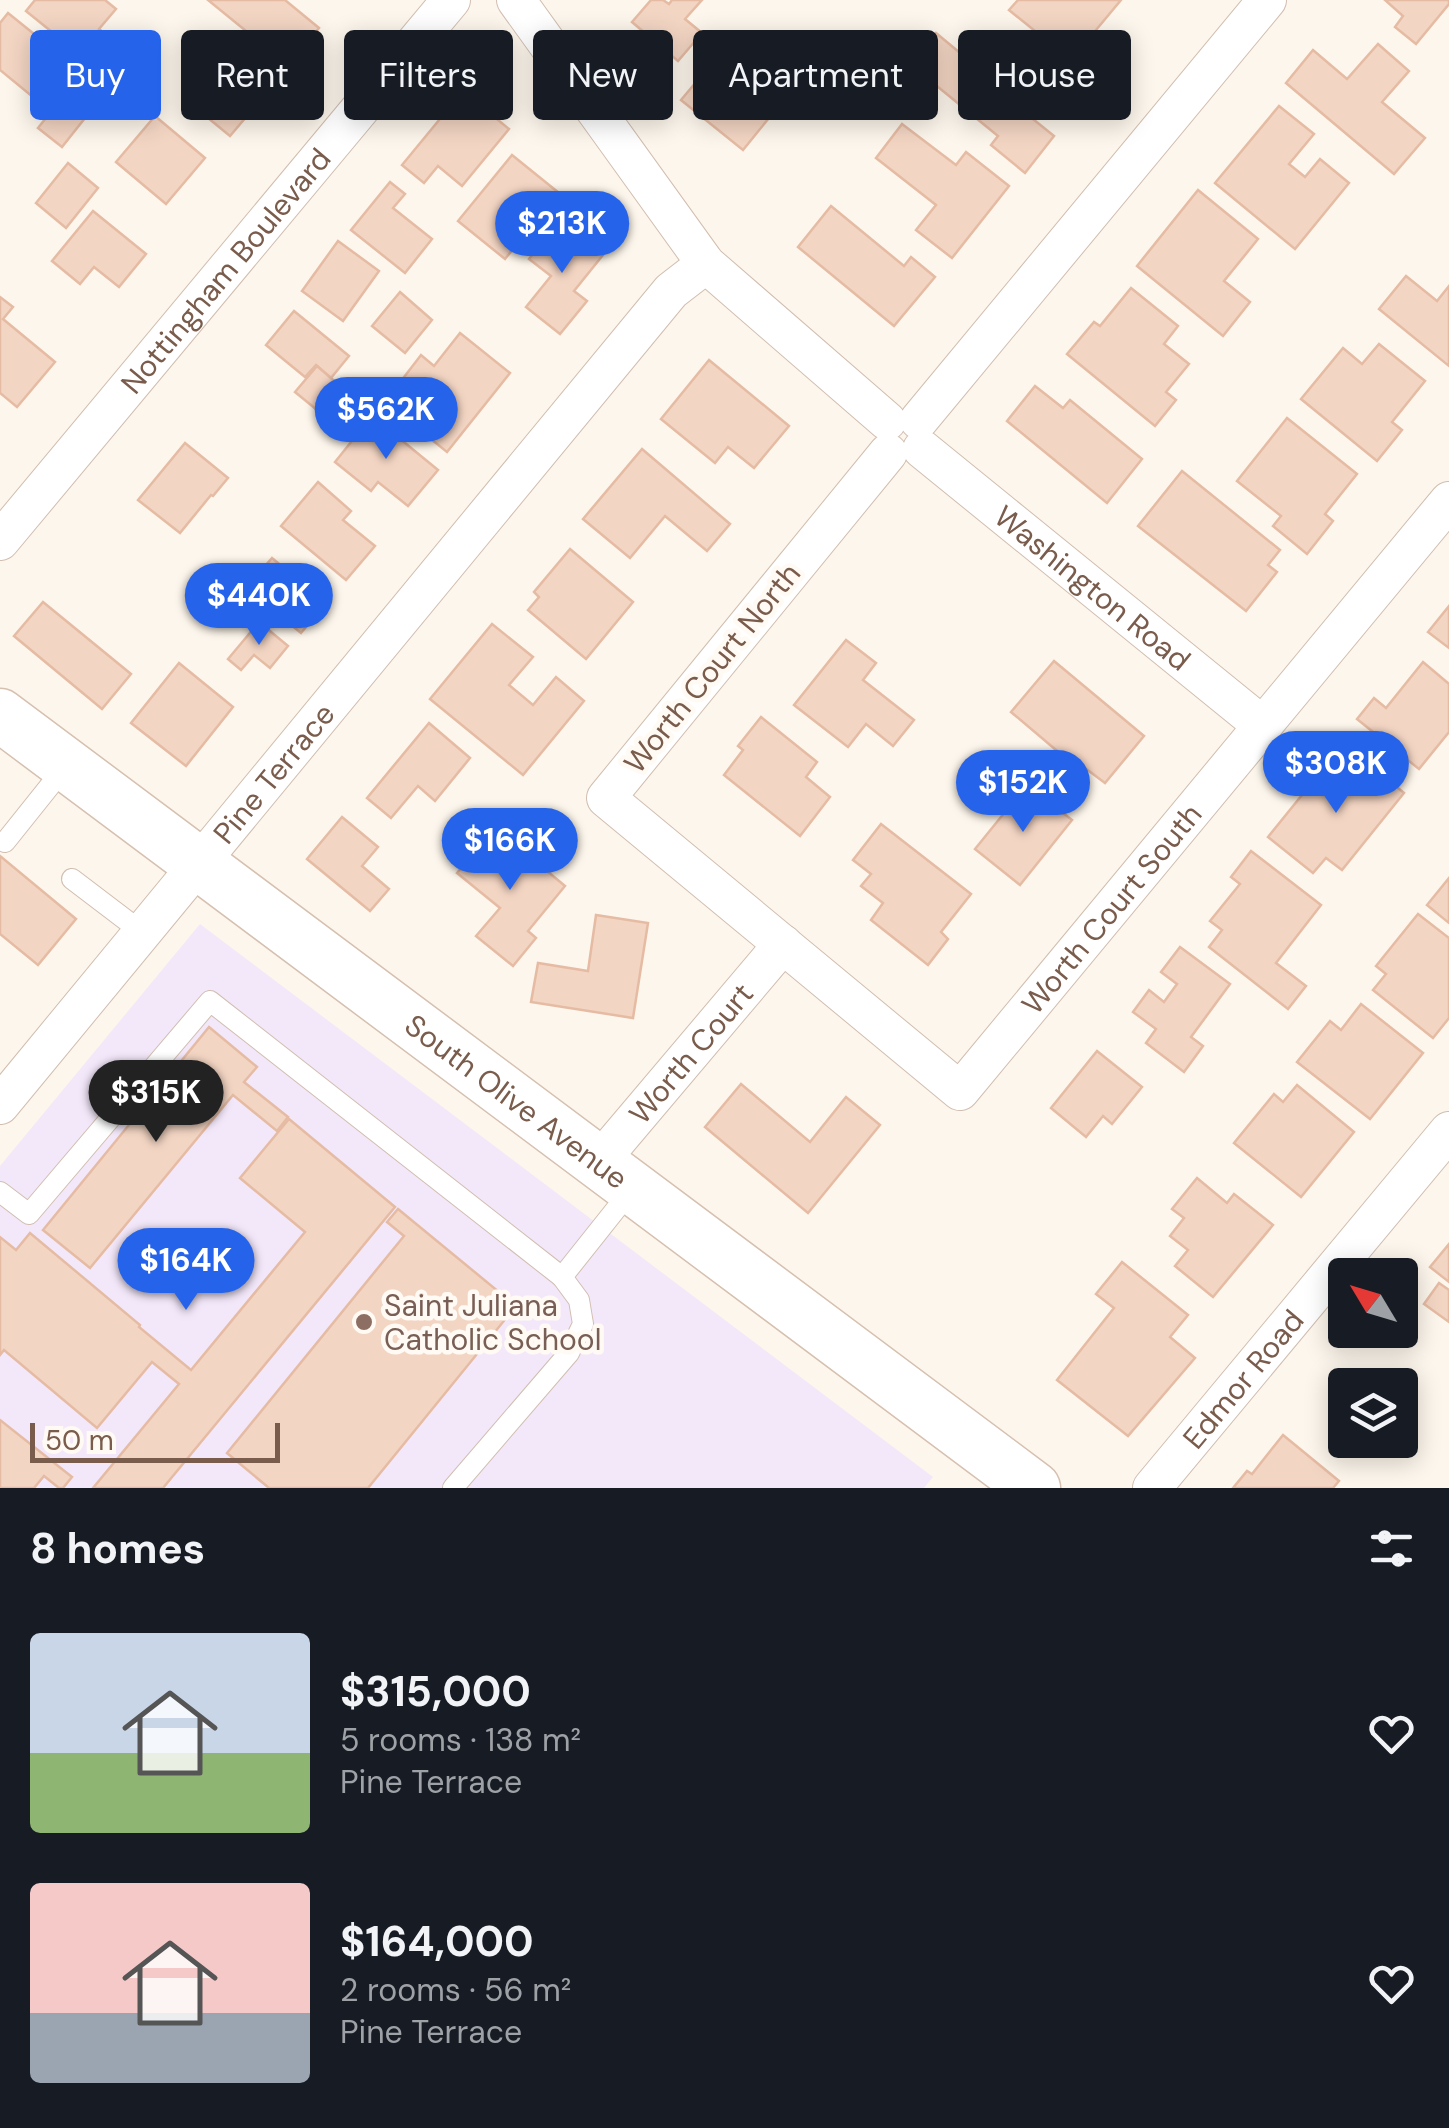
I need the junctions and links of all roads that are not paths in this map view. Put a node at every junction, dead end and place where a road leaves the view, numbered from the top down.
1 (451, 0) edge
2 (516, 0) edge
3 (1267, 0) edge
4 (706, 264) junction
5 (904, 436) junction
6 (1449, 501) edge
7 (0, 542) edge
8 (0, 715) edge
9 (1263, 726) junction
10 (66, 765) junction
11 (4, 842) dead end
12 (199, 865) junction
13 (72, 879) dead end
14 (143, 933) junction
15 (783, 944) junction
16 (0, 1105) edge
17 (1449, 1131) edge
18 (615, 1176) junction
19 (0, 1192) edge
20 (562, 1277) junction
21 (454, 1488) edge
22 (1034, 1488) edge
23 (1152, 1488) edge

1 - 7 street, Nottingham Boulevard
2 - 4 street, Washington Road
3 - 5 street, Worth Court North
4 - 5 street, Washington Road
4 - 12 street, Pine Terrace
5 - 9 street, Washington Road
5 - 15 street, Worth Court North
6 - 9 street, Worth Court South
8 - 10 street, South Olive Avenue
9 - 15 street, Worth Court South
10 - 11 lane
10 - 12 street, South Olive Avenue
12 - 14 street, Pine Terrace
12 - 18 street, South Olive Avenue
13 - 14 lane
14 - 16 street, Pine Terrace
15 - 18 street, Worth Court
17 - 23 street, Edmor Road
18 - 20 lane
18 - 22 street, South Olive Avenue
19 - 20 lane
20 - 21 lane

